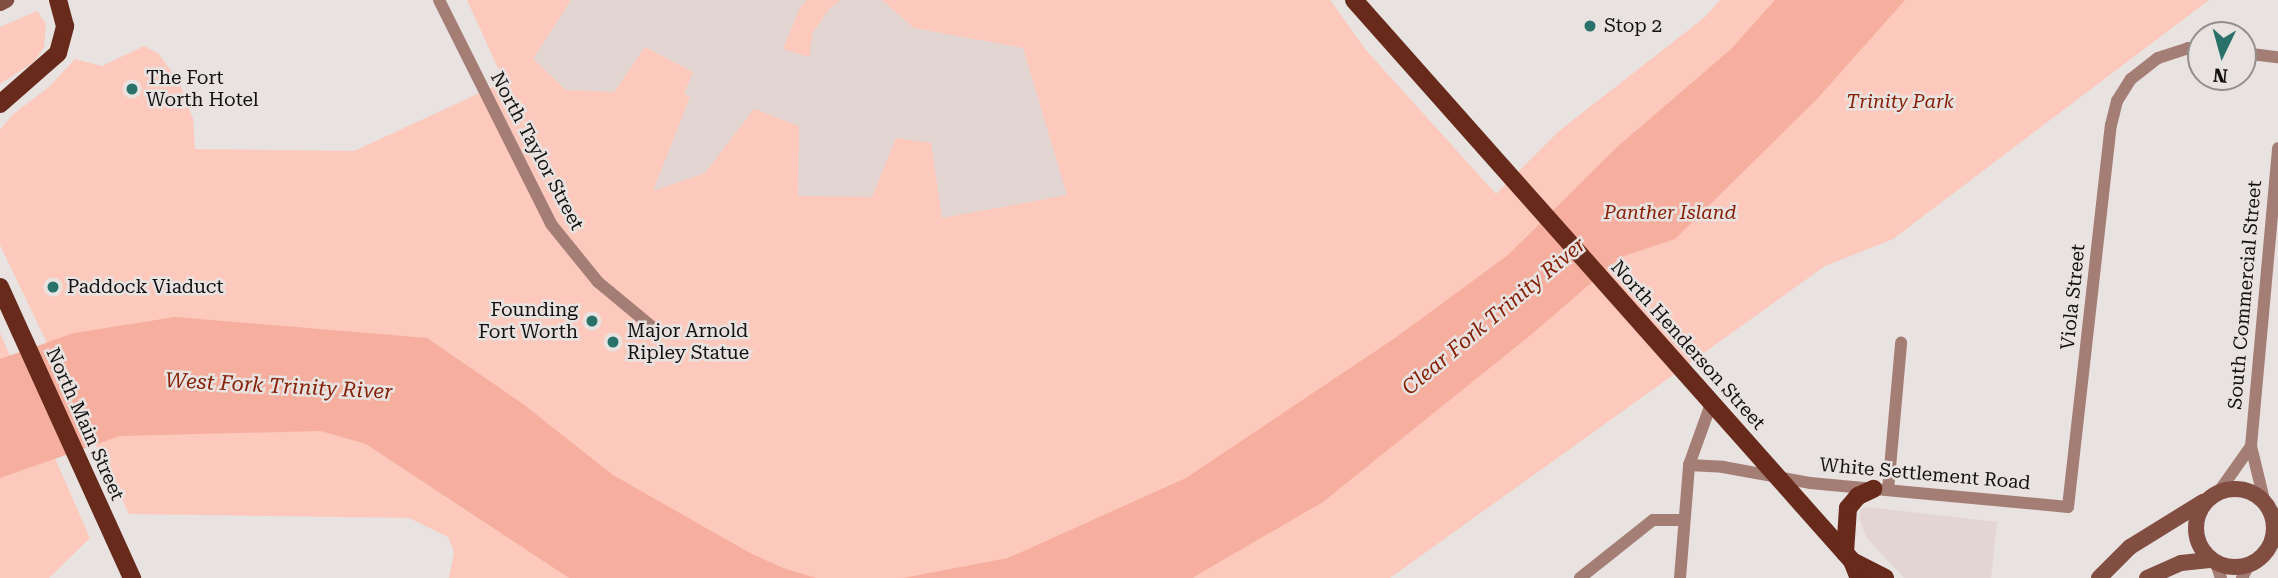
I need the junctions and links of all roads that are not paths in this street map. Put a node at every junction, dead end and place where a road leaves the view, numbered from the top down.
1 (6, 0) edge
2 (58, 0) edge
3 (439, 0) edge
4 (1354, 0) edge
5 (0, 3) edge
6 (2187, 48) edge
7 (2257, 55) edge
8 (2278, 57) edge
9 (0, 104) edge
10 (2278, 148) edge
11 (0, 287) edge
12 (656, 330) dead end
13 (1901, 343) dead end
14 (1711, 404) junction
15 (2251, 446) junction
16 (1689, 465) junction
17 (1778, 476) junction
18 (1880, 489) junction
19 (2213, 496) junction
20 (2068, 508) joint
21 (2270, 509) edge
22 (1684, 520) junction
23 (1849, 557) junction
24 (2278, 558) edge
25 (2216, 567) edge
26 (2248, 568) edge
27 (132, 578) edge
28 (1580, 578) edge
29 (1679, 578) edge
30 (1859, 578) edge
31 (1885, 578) edge
32 (2099, 578) edge
33 (2147, 578) edge

1 - 5 main road
2 - 9 main road
3 - 12 street, North Taylor Street
4 - 14 main road, North Henderson Street
6 - 20 street, Viola Street
7 - 8 street
10 - 15 street, South Commercial Street
11 - 27 main road, North Main Street
13 - 18 street
14 - 16 street
14 - 17 main road, North Henderson Street
15 - 19 street, South Commercial Street
15 - 21 street, South Commercial Street
16 - 17 street, White Settlement Road
16 - 22 street
17 - 18 street, White Settlement Road
17 - 23 main road, North Henderson Street
18 - 20 street, White Settlement Road
18 - 23 main road
19 - 21 main road
19 - 25 main road
19 - 32 main road
21 - 26 main road
22 - 28 street
22 - 29 street
23 - 30 main road, North Henderson Street
23 - 31 main road, North Henderson Street
24 - 26 main road
25 - 26 main road
25 - 33 main road

